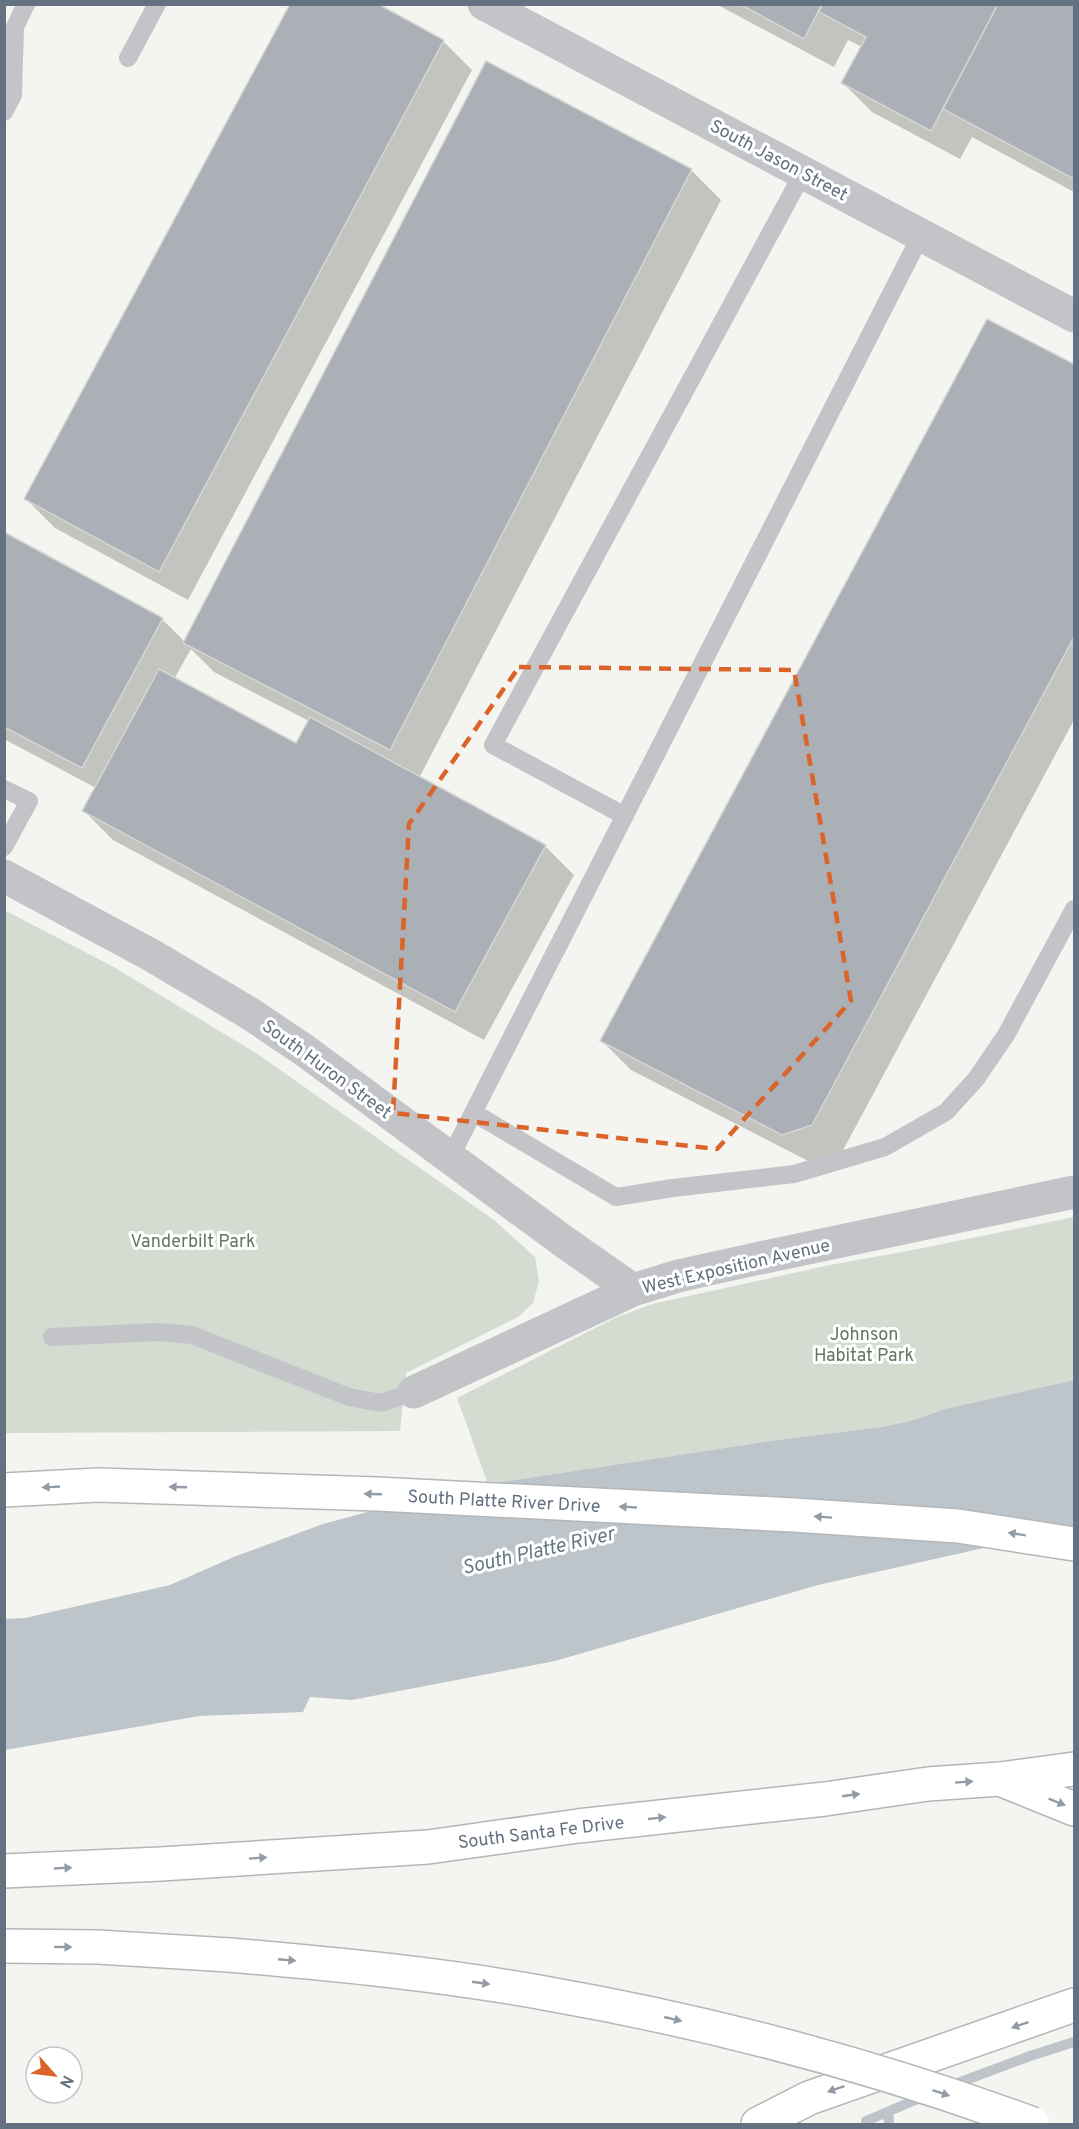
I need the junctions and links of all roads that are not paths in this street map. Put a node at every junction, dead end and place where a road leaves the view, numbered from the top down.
1 (26, 4) edge
2 (157, 4) edge
3 (502, 9) edge
4 (128, 58) dead end
5 (4, 112) edge
6 (803, 173) junction
7 (921, 235) junction
8 (1074, 316) edge
9 (4, 789) edge
10 (625, 816) junction
11 (4, 847) edge
12 (4, 876) edge
13 (1074, 909) edge
14 (474, 1113) junction
15 (450, 1158) junction
16 (1074, 1191) edge
17 (633, 1290) junction
18 (52, 1337) dead end
19 (414, 1392) joint
20 (4, 1490) edge
21 (1074, 1544) edge
22 (1074, 1769) edge
23 (1000, 1779) junction
24 (1074, 1809) edge
25 (4, 1871) edge
26 (4, 1946) edge
27 (1074, 2006) edge
28 (758, 2124) edge
29 (1034, 2124) edge

1 - 5 lane
2 - 4 lane
3 - 6 street, South Jason Street
6 - 7 street, South Jason Street
6 - 10 lane
7 - 8 street, South Jason Street
7 - 10 lane
9 - 11 lane
10 - 14 lane
12 - 15 street, South Huron Street
13 - 14 lane
14 - 15 lane
15 - 17 street, South Huron Street
16 - 17 street, West Exposition Avenue
17 - 19 street, West Exposition Avenue
18 - 19 lane
21 -> 20 main road, South Platte River Drive
22 - 23 main road, South Santa Fe Drive
23 -> 24 main road
25 -> 23 main road, South Santa Fe Drive
26 -> 29 main road, bridge
27 -> 28 main road

